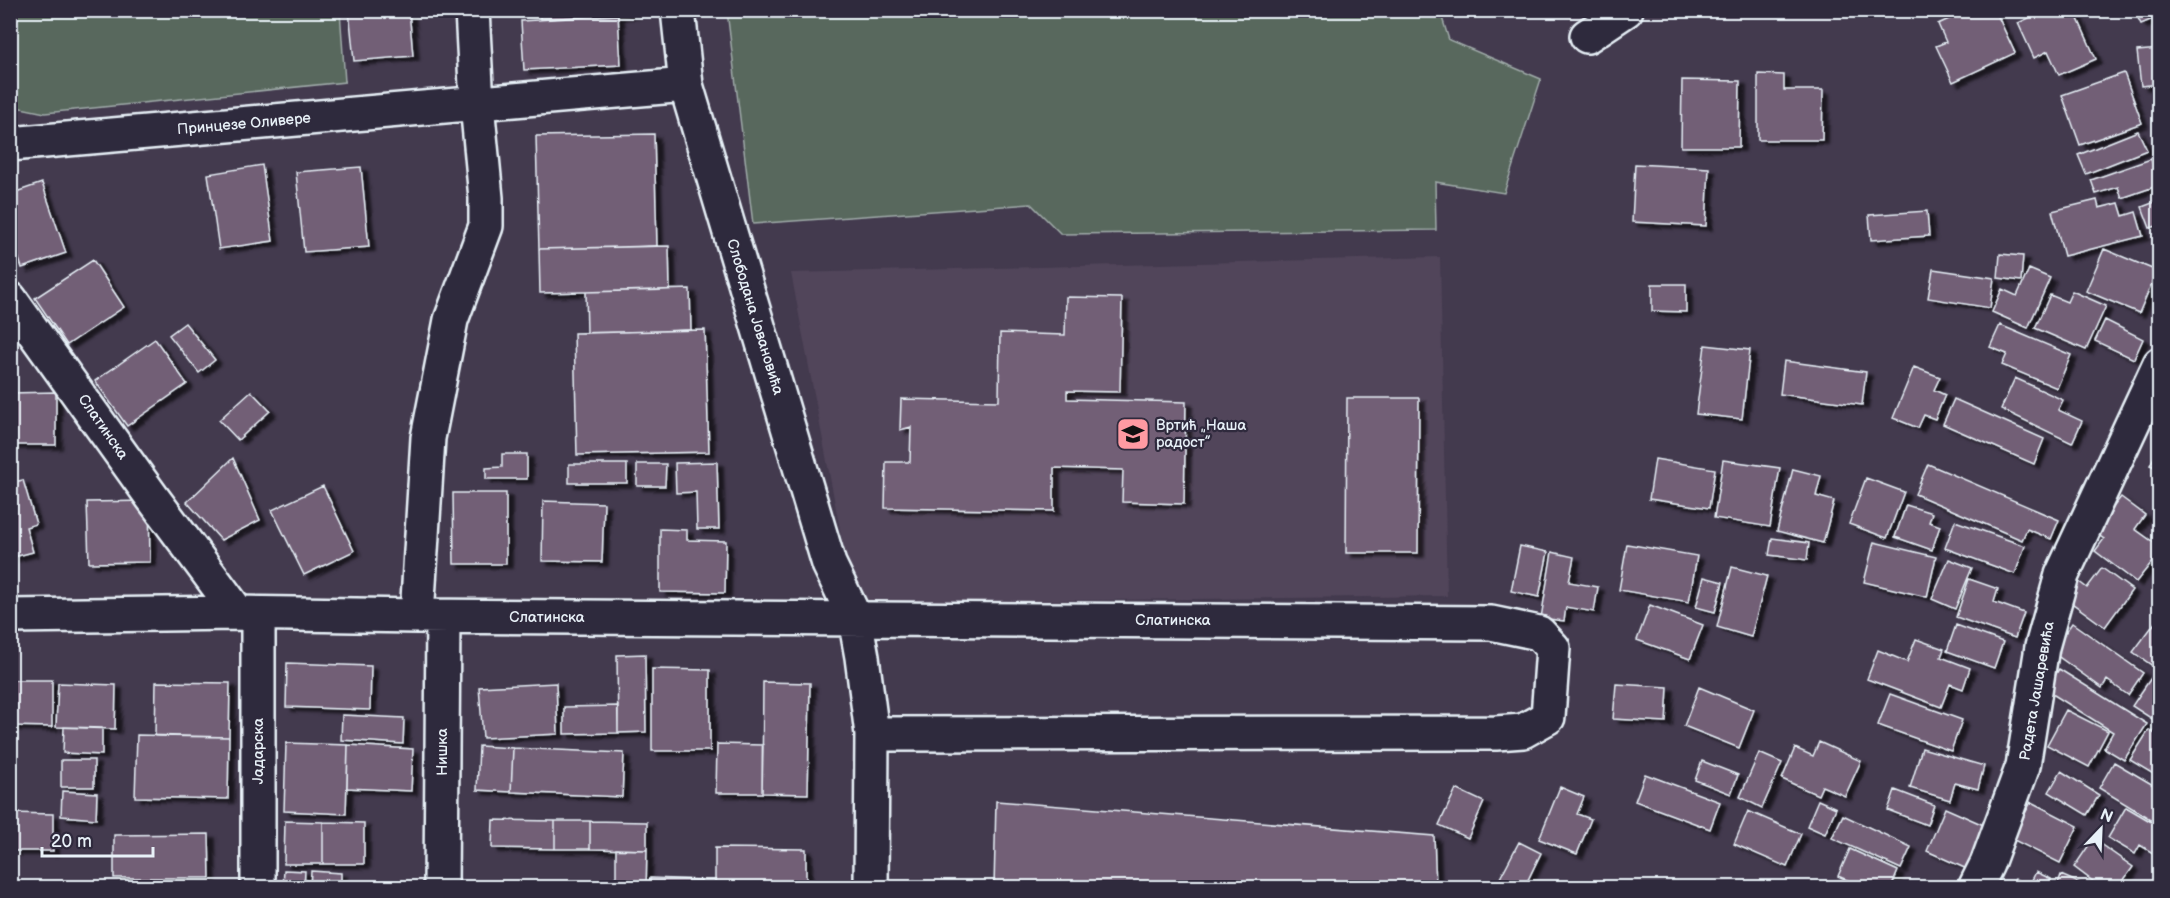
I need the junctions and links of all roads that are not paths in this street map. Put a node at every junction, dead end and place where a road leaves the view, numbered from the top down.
1 (472, 10) edge
2 (678, 10) edge
3 (1626, 10) edge
4 (1587, 36) dead end
5 (686, 85) junction
6 (477, 104) junction
7 (10, 144) edge
8 (10, 299) edge
9 (2160, 364) edge
10 (248, 614) junction
11 (10, 616) edge
12 (430, 617) junction
13 (855, 618) junction
14 (872, 734) junction
15 (258, 888) edge
16 (441, 888) edge
17 (871, 888) edge
18 (1975, 888) edge

1 - 6 street
2 - 5 street, Слободана Јовановића
3 - 4 street
5 - 6 street, Принцезе Оливере
5 - 13 street, Слободана Јовановића
6 - 7 street, Принцезе Оливере
6 - 12 street, Нишка
8 - 10 street, Слатинска
9 - 18 street, Радета Јашаревића
10 - 11 street, Слатинска
10 - 12 street, Слатинска
10 - 15 street, Јадарска
12 - 13 street, Слатинска
12 - 16 street, Нишка
13 - 14 street
13 - 14 street, Слатинска
14 - 17 street

